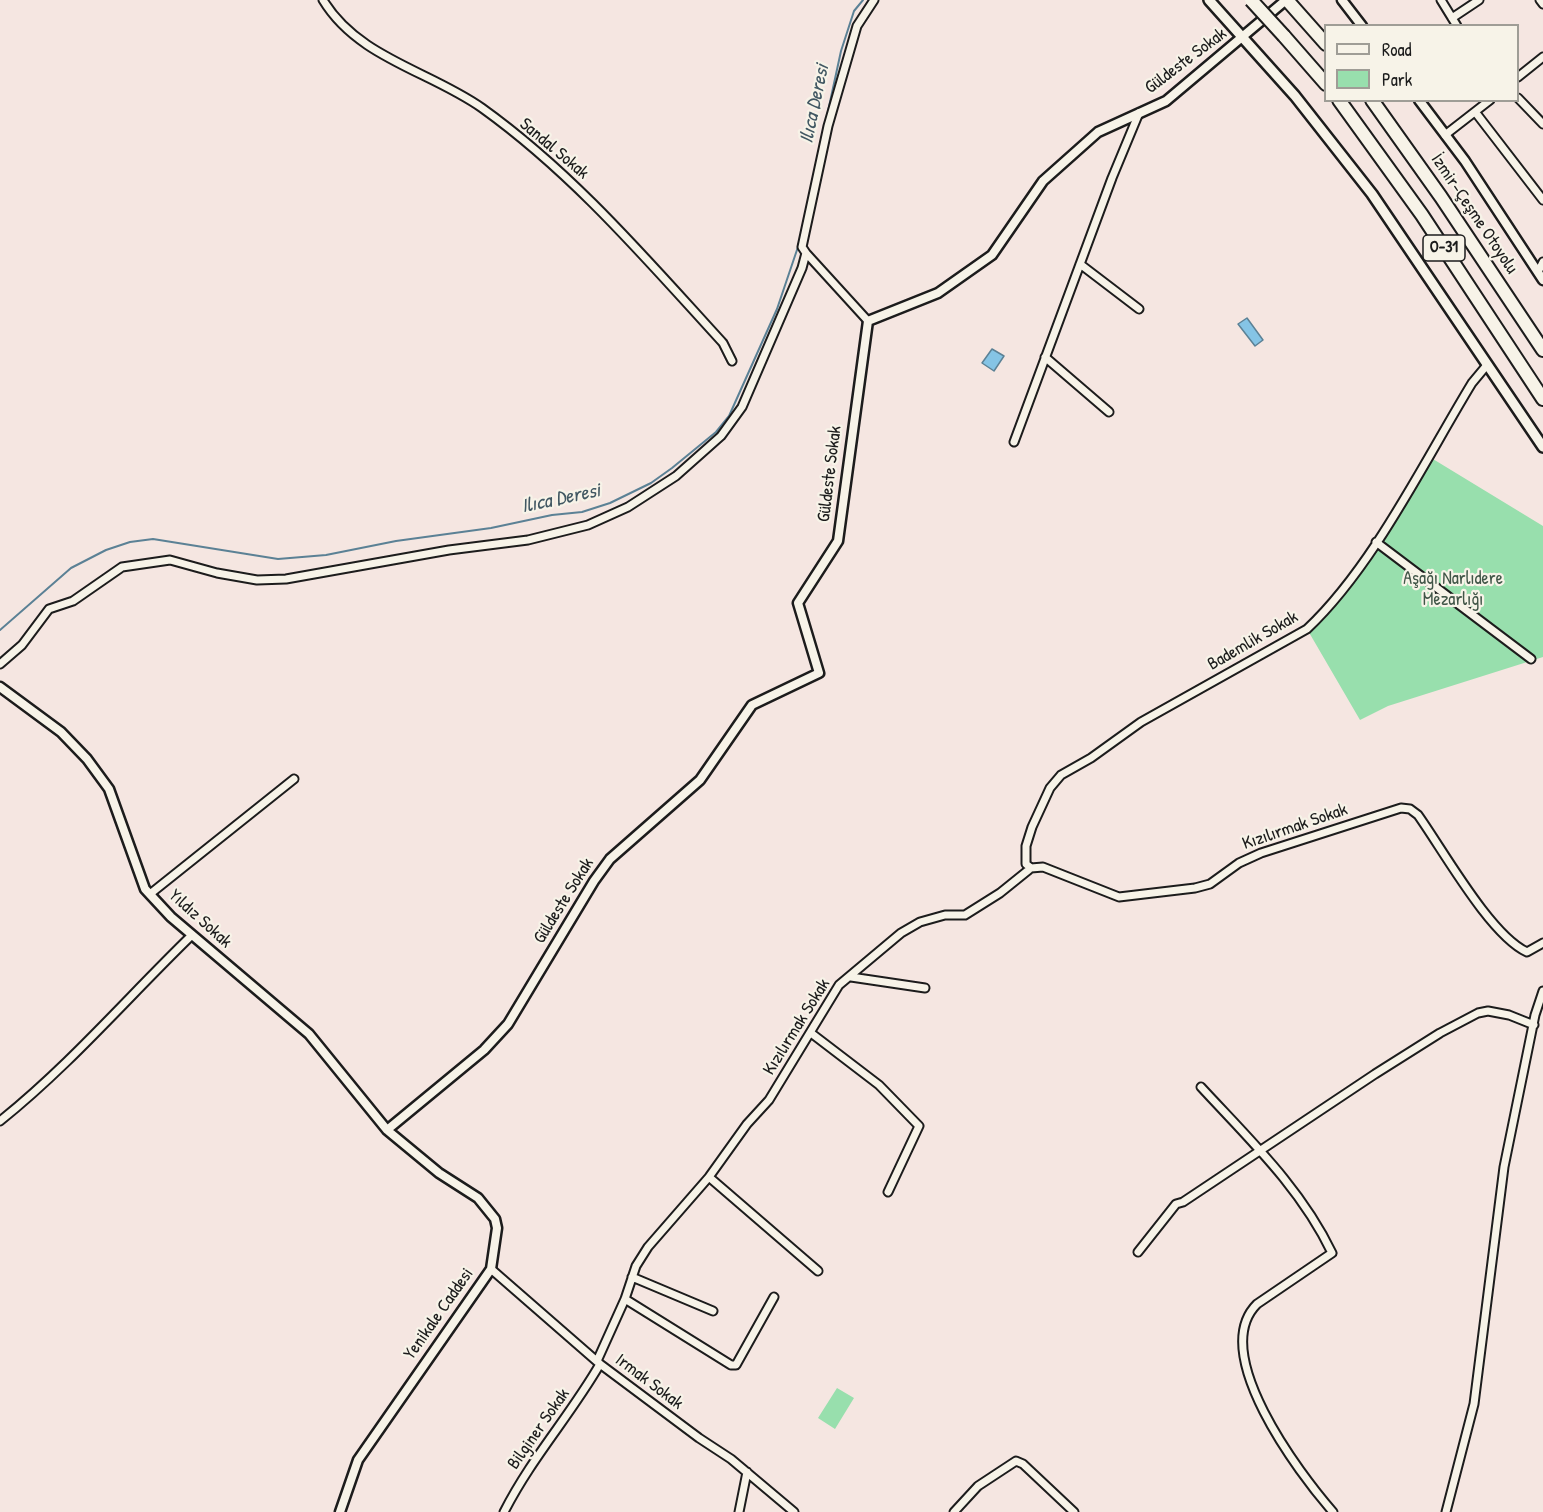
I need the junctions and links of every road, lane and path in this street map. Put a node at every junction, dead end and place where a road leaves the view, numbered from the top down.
1 (323, 0) edge
2 (874, 0) edge
3 (1209, 0) edge
4 (1251, 0) edge
5 (1287, 0) edge
6 (1442, 0) edge
7 (1479, 0) edge
8 (1540, 0) edge
9 (1342, 2) edge
10 (1543, 4) edge
11 (1452, 18) junction
12 (1360, 24) edge
13 (1456, 24) edge
14 (1245, 37) junction
15 (1324, 42) edge
16 (1543, 57) edge
17 (1519, 76) edge
18 (1324, 82) edge
19 (1519, 99) edge
20 (1340, 102) edge
21 (1373, 102) edge
22 (1420, 102) edge
23 (1488, 102) edge
24 (1139, 113) junction
25 (1476, 113) junction
26 (1543, 124) edge
27 (1445, 135) junction
28 (1543, 200) edge
29 (806, 254) junction
30 (1543, 262) edge
31 (1080, 264) junction
32 (1538, 272) junction
33 (1543, 280) edge
34 (1139, 309) dead end
35 (868, 321) junction
36 (1543, 350) edge
37 (1046, 357) junction
38 (732, 361) dead end
39 (1487, 365) junction
40 (1543, 399) edge
41 (1109, 412) dead end
42 (1014, 442) dead end
43 (1543, 447) edge
44 (1376, 542) junction
45 (1531, 659) dead end
46 (0, 664) edge
47 (0, 687) edge
48 (294, 779) dead end
49 (1031, 867) junction
50 (150, 894) junction
51 (192, 935) junction
52 (1543, 944) edge
53 (851, 977) junction
54 (925, 988) dead end
55 (1543, 991) edge
56 (1534, 1025) junction
57 (811, 1033) junction
58 (1201, 1087) dead end
59 (0, 1121) edge
60 (387, 1130) junction
61 (1259, 1150) junction
62 (709, 1177) junction
63 (888, 1192) dead end
64 (1138, 1252) dead end
65 (491, 1269) junction
66 (818, 1271) dead end
67 (632, 1277) junction
68 (774, 1298) dead end
69 (625, 1299) junction
70 (713, 1311) dead end
71 (599, 1363) junction
72 (747, 1472) junction
73 (339, 1512) edge
74 (504, 1512) edge
75 (739, 1512) edge
76 (794, 1512) edge
77 (954, 1512) edge
78 (1074, 1512) edge
79 (1333, 1512) edge
80 (1446, 1512) edge

1 - 38 street, Sandal Sokak
2 - 29 street
3 - 14 main road
4 - 18 highway, bridge
5 - 14 street, Güldeste Sokak
5 - 15 highway
6 - 11 street
7 - 11 street
8 - 10 street
9 - 12 street
11 - 13 street
14 - 24 street, Güldeste Sokak
14 - 39 main road
16 - 17 street
19 - 26 street
20 - 40 highway, O-31
21 - 36 highway, İzmir-Çeşme Otoyolu / O-31
22 - 27 street
23 - 25 street
24 - 31 street
24 - 35 street, Güldeste Sokak
25 - 27 street
25 - 28 street
27 - 32 street
29 - 35 street
29 - 46 street
30 - 32 street
31 - 34 street
31 - 37 street
32 - 33 street
35 - 60 street, Güldeste Sokak
37 - 41 street
37 - 42 street
39 - 43 main road
39 - 44 street, Bademlik Sokak
44 - 45 street
44 - 49 street, Bademlik Sokak
47 - 50 street, Yıldız Sokak
48 - 50 street
49 - 52 street, Kızılırmak Sokak
49 - 53 street, Kızılırmak Sokak
50 - 51 street, Yıldız Sokak
51 - 59 street
51 - 60 street, Yıldız Sokak
53 - 54 street
53 - 57 street, Kızılırmak Sokak
55 - 56 street
56 - 61 street
56 - 80 street
57 - 62 street, Kızılırmak Sokak
57 - 63 street
58 - 61 street
60 - 65 street, Yenikale Caddesi
61 - 64 street
61 - 79 street
62 - 66 street
62 - 67 street, Kızılırmak Sokak
65 - 71 street, Irmak Sokak
65 - 73 street, Yenikale Caddesi
67 - 69 street, Kızılırmak Sokak
67 - 70 street
68 - 69 street
69 - 71 street, Kızılırmak Sokak
71 - 72 street, Irmak Sokak
71 - 74 street, Bilginer Sokak
72 - 75 street
72 - 76 street, Irmak Sokak
77 - 78 street

